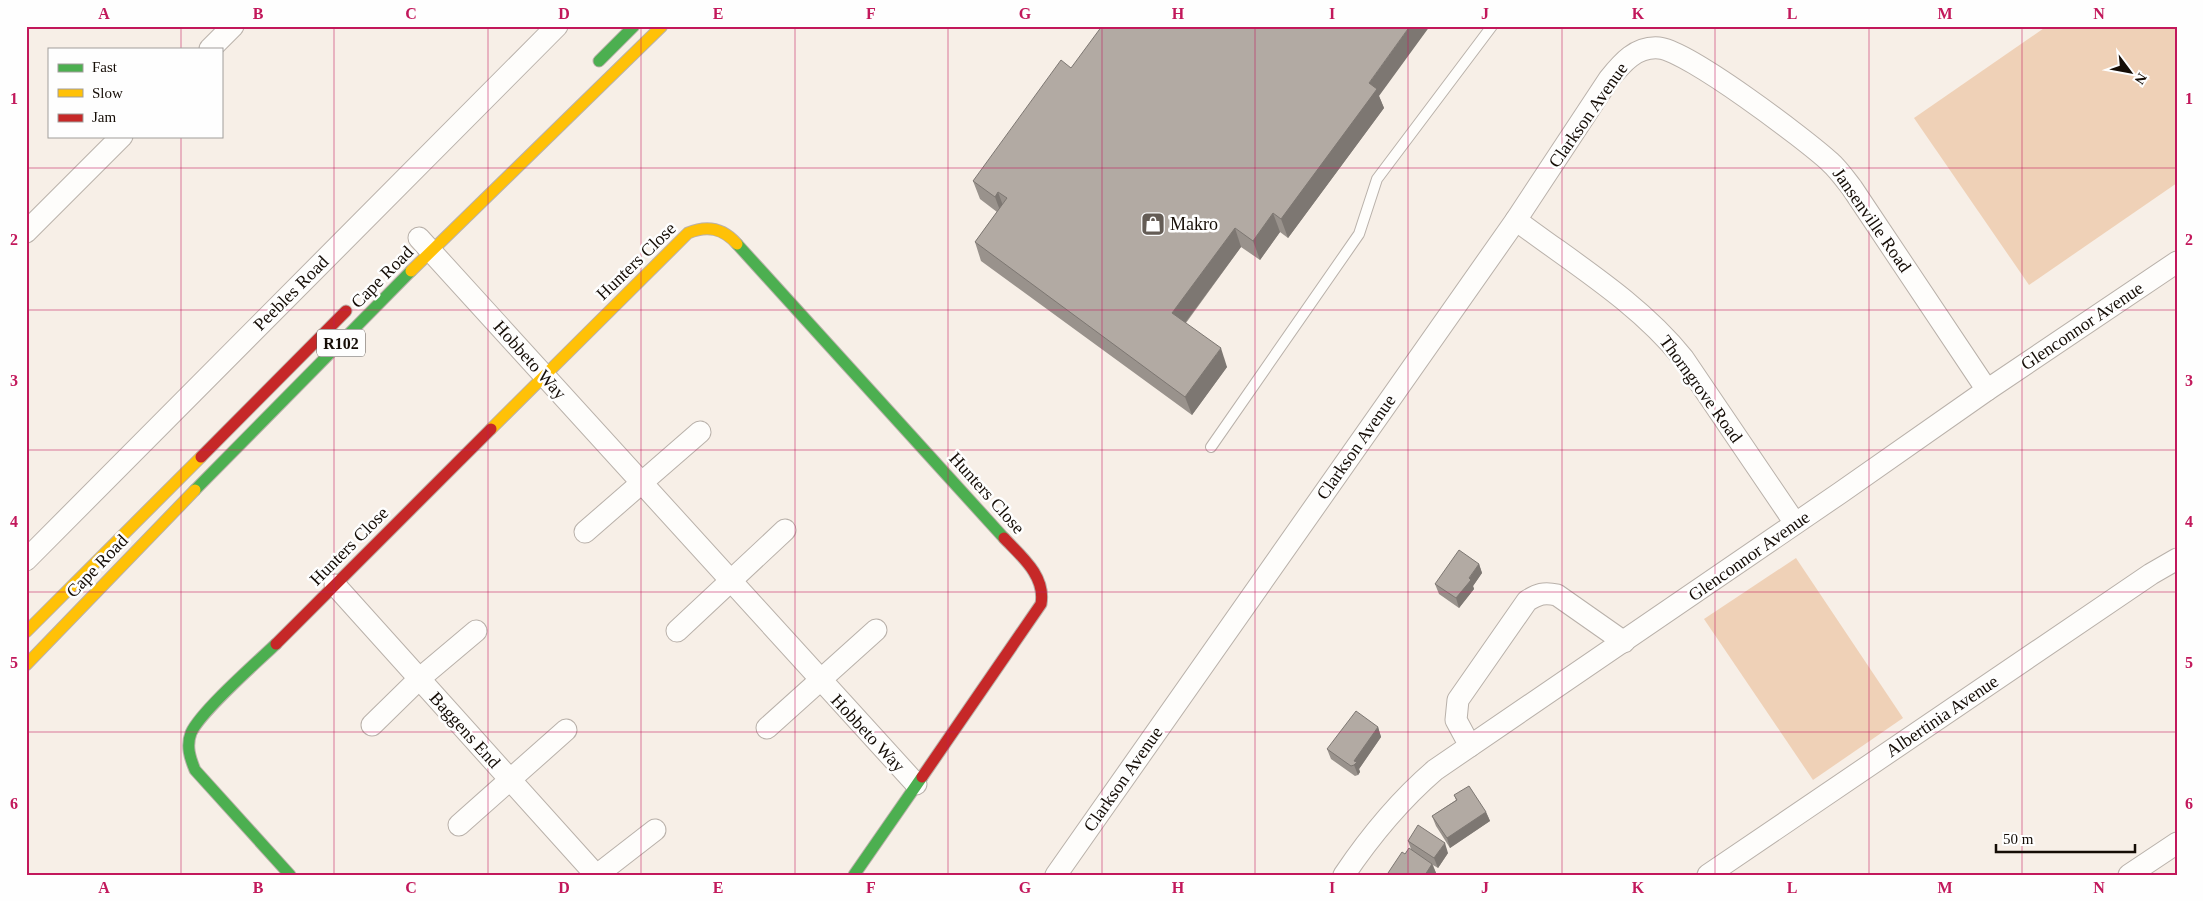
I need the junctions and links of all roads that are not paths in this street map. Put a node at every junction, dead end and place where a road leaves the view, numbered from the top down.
1 (232, 26) edge
2 (557, 26) edge
3 (634, 26) edge
4 (662, 26) edge
5 (1492, 26) edge
6 (211, 48) edge
7 (1672, 51) joint
8 (593, 68) dead end
9 (120, 138) edge
10 (1516, 220) junction
11 (26, 232) edge
12 (422, 242) junction
13 (2177, 262) edge
14 (357, 300) dead end
15 (544, 376) junction
16 (1987, 390) junction
17 (700, 432) dead end
18 (1211, 447) dead end
19 (641, 482) junction
20 (1795, 523) junction
21 (785, 530) dead end
22 (585, 532) dead end
23 (2177, 559) edge
24 (26, 560) edge
25 (730, 581) junction
26 (335, 585) junction
27 (876, 630) dead end
28 (476, 631) dead end
29 (677, 631) dead end
30 (26, 632) edge
31 (1624, 642) junction
32 (26, 666) edge
33 (419, 679) junction
34 (820, 681) junction
35 (372, 725) dead end
36 (767, 728) dead end
37 (566, 730) dead end
38 (1470, 746) junction
39 (510, 780) junction
40 (916, 784) junction
41 (459, 825) dead end
42 (655, 830) dead end
43 (2177, 842) edge
44 (290, 875) edge
45 (596, 875) edge
46 (854, 875) edge
47 (1056, 875) edge
48 (1344, 875) edge
49 (1708, 875) edge
50 (2129, 875) edge

1 - 6 street
2 - 24 street, Peebles Road
3 - 8 street
4 - 12 street, Cape Road / R102
5 - 18 lane
7 - 10 street, Clarkson Avenue
7 - 16 street, Jansenville Road
9 - 11 street
10 - 20 street, Thorngrove Road
10 - 47 street, Clarkson Avenue
12 - 15 street, Hobbeto Way
12 - 32 street, Cape Road / R102
13 - 16 street, Glenconnor Avenue
14 - 30 street, Cape Road / R102
15 - 19 street, Hobbeto Way
15 - 26 street, Hunters Close
15 - 40 street, Hunters Close
16 - 20 street, Glenconnor Avenue
17 - 19 street
19 - 22 street
19 - 25 street, Hobbeto Way
20 - 31 street, Glenconnor Avenue
21 - 25 street
23 - 49 street, Albertinia Avenue
25 - 29 street
25 - 34 street, Hobbeto Way
26 - 33 street, Baggens End
26 - 44 street, Hunters Close
27 - 34 street, Hobbeto Way
28 - 33 street
31 - 38 street, Glenconnor Avenue
31 - 38 street
33 - 35 street
33 - 39 street, Baggens End
34 - 36 street, Hobbeto Way
34 - 40 street, Hobbeto Way
37 - 39 street
38 - 48 street, Glenconnor Avenue
39 - 41 street
39 - 45 street, Baggens End
40 - 46 street, Hunters Close
42 - 45 street, Baggens End
43 - 50 street

